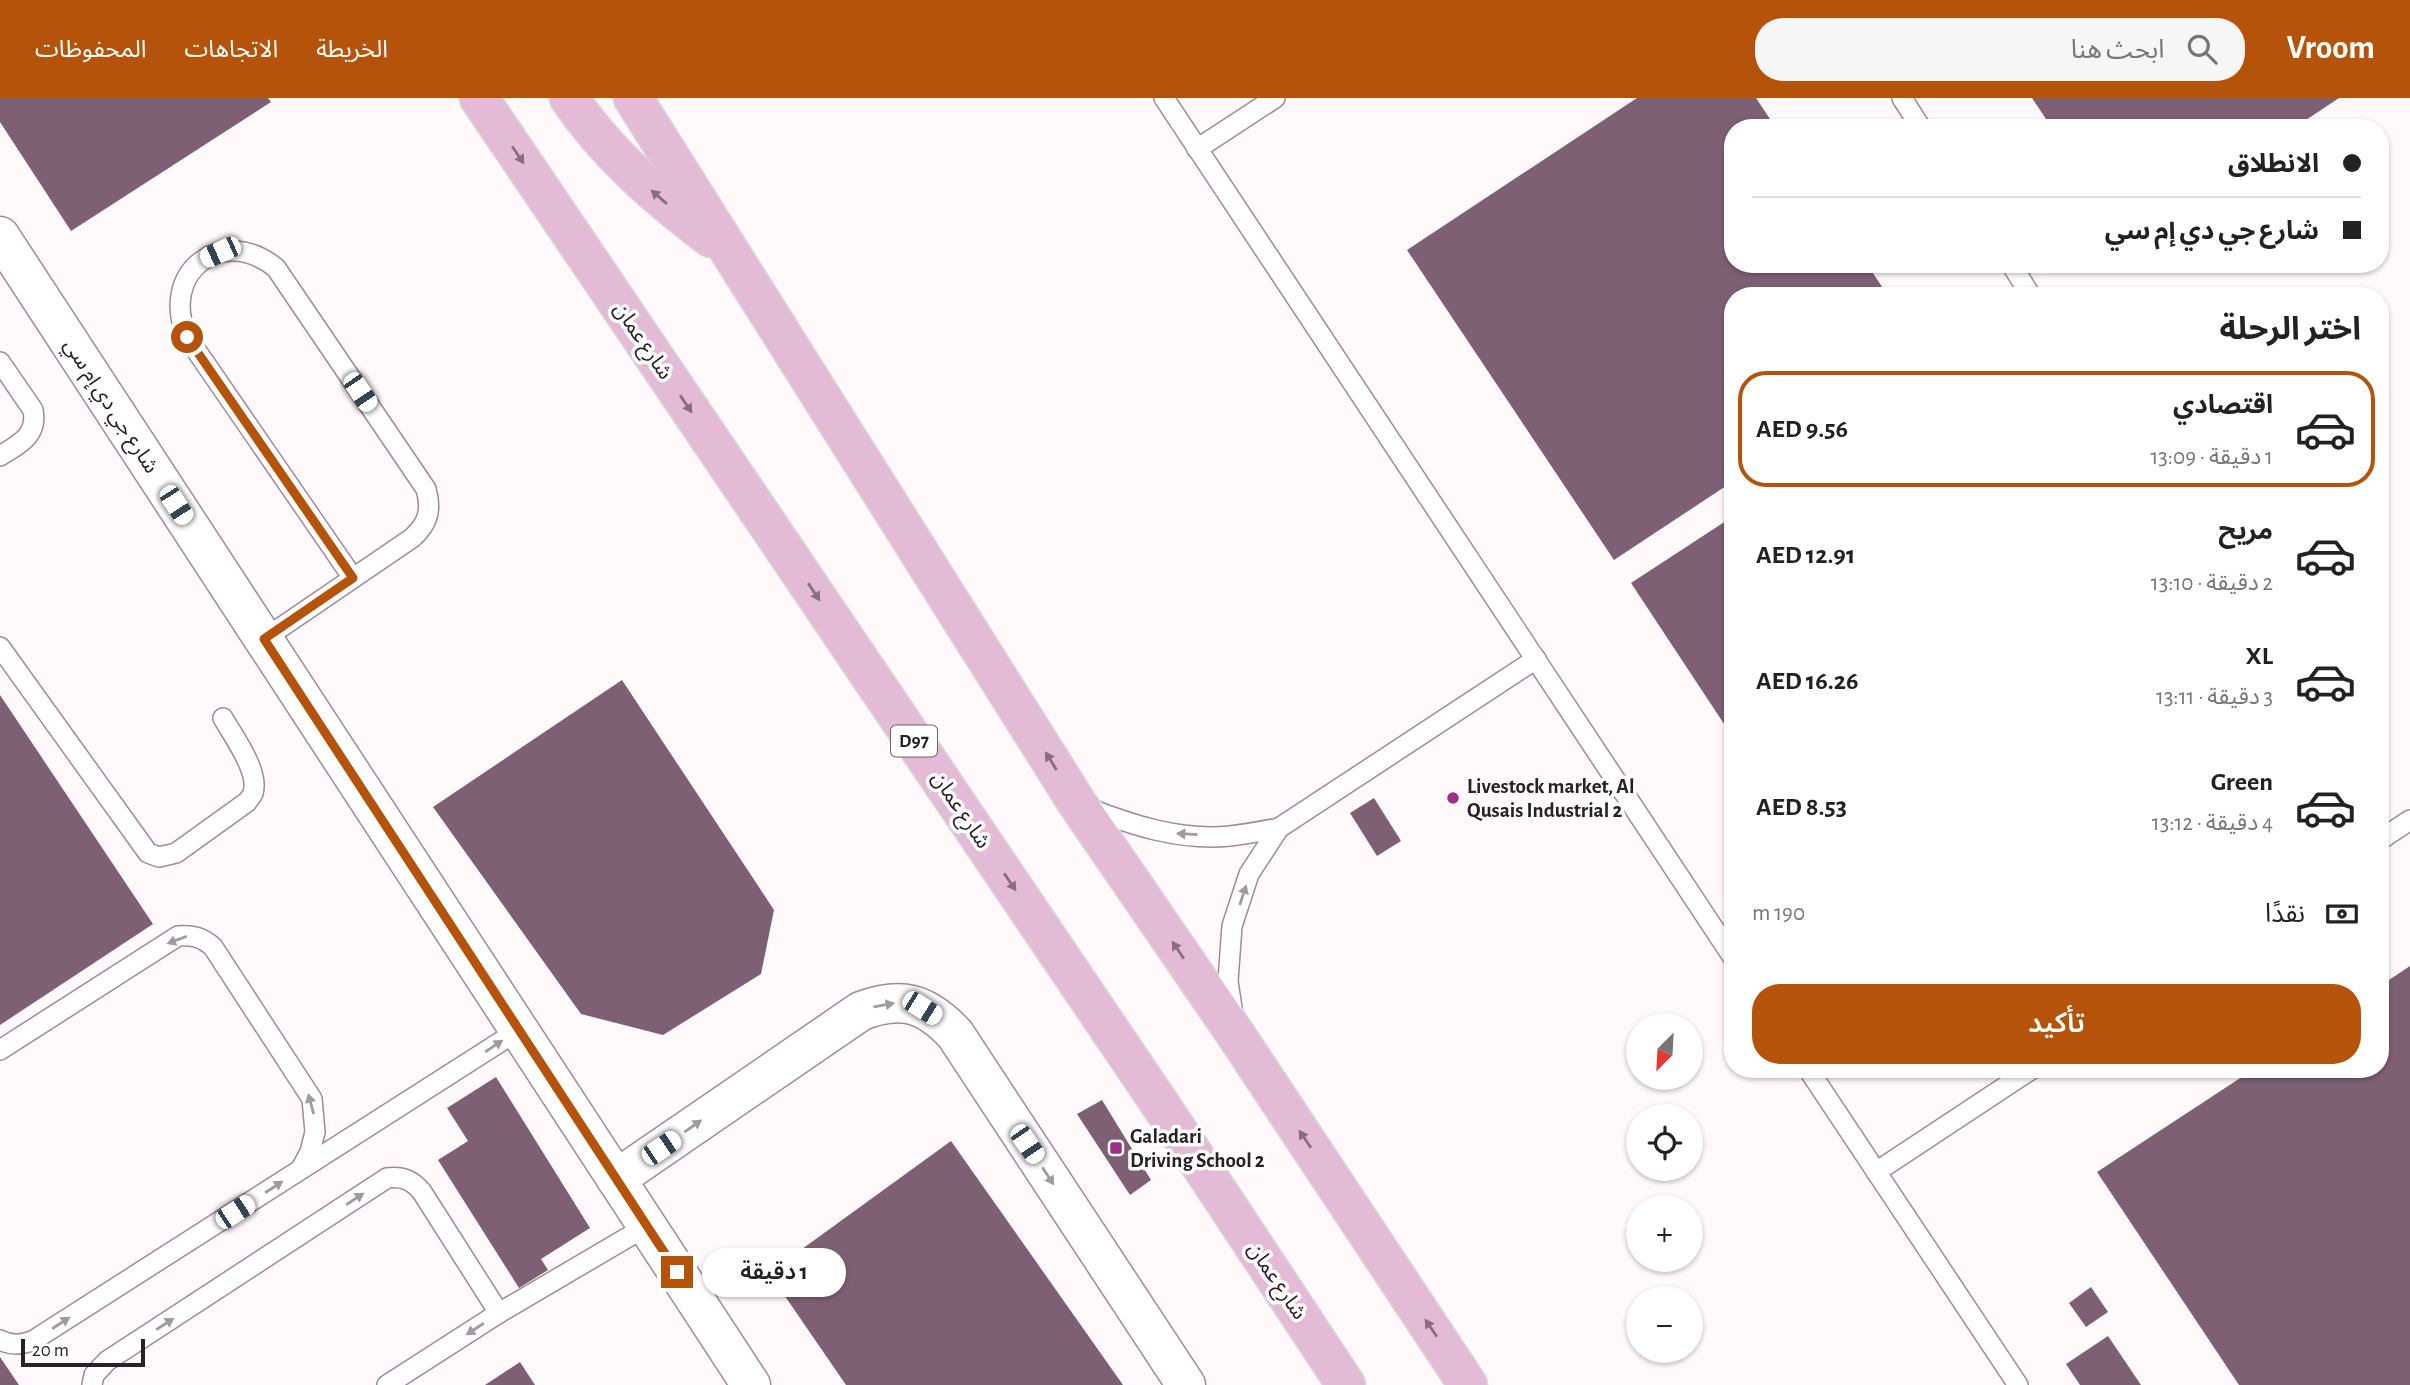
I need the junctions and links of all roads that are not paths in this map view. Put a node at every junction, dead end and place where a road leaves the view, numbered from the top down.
1 (480, 98) edge
2 (569, 98) edge
3 (633, 98) edge
4 (1164, 98) edge
5 (1275, 98) edge
6 (1902, 98) edge
7 (1915, 119) edge
8 (1198, 149) junction
9 (0, 236) edge
10 (733, 254) junction
11 (0, 362) edge
12 (0, 456) edge
13 (353, 578) junction
14 (264, 639) junction
15 (0, 646) edge
16 (1536, 659) junction
17 (223, 718) dead end
18 (1077, 803) junction
19 (2410, 820) edge
20 (1279, 828) junction
21 (2389, 830) edge
22 (1724, 944) edge
23 (519, 1030) junction
24 (1236, 1035) junction
25 (0, 1050) edge
26 (1814, 1078) edge
27 (2018, 1078) edge
28 (302, 1170) junction
29 (1876, 1172) junction
30 (616, 1179) junction
31 (647, 1226) junction
32 (499, 1313) junction
33 (0, 1340) edge
34 (92, 1385) edge
35 (387, 1385) edge
36 (751, 1385) edge
37 (1186, 1385) edge
38 (1346, 1385) edge
39 (1468, 1385) edge
40 (2018, 1385) edge

1 -> 38 main road, شارع عمان / D97
10 -> 2 main road
3 - 10 main road
4 - 8 lane
5 - 8 lane
6 - 7 lane
8 - 16 lane
9 - 14 street, شارع جي دي إم سي
18 -> 10 main road
11 - 12 lane
13 - 13 lane
13 - 14 lane
14 - 23 street, شارع جي دي إم سي
15 - 17 lane
16 - 20 lane
16 - 22 lane
20 -> 18 lane
24 -> 18 main road
19 - 21 lane
24 -> 20 lane
28 -> 23 lane
23 - 30 street, شارع جي دي إم سي
39 -> 24 main road
28 -> 25 lane
26 - 29 lane
27 - 29 lane
33 -> 28 lane
29 - 40 lane
30 - 31 street, شارع جي دي إم سي
30 -> 37 street
31 - 32 lane
31 - 36 street, شارع جي دي إم سي
34 -> 32 lane
32 -> 35 lane

